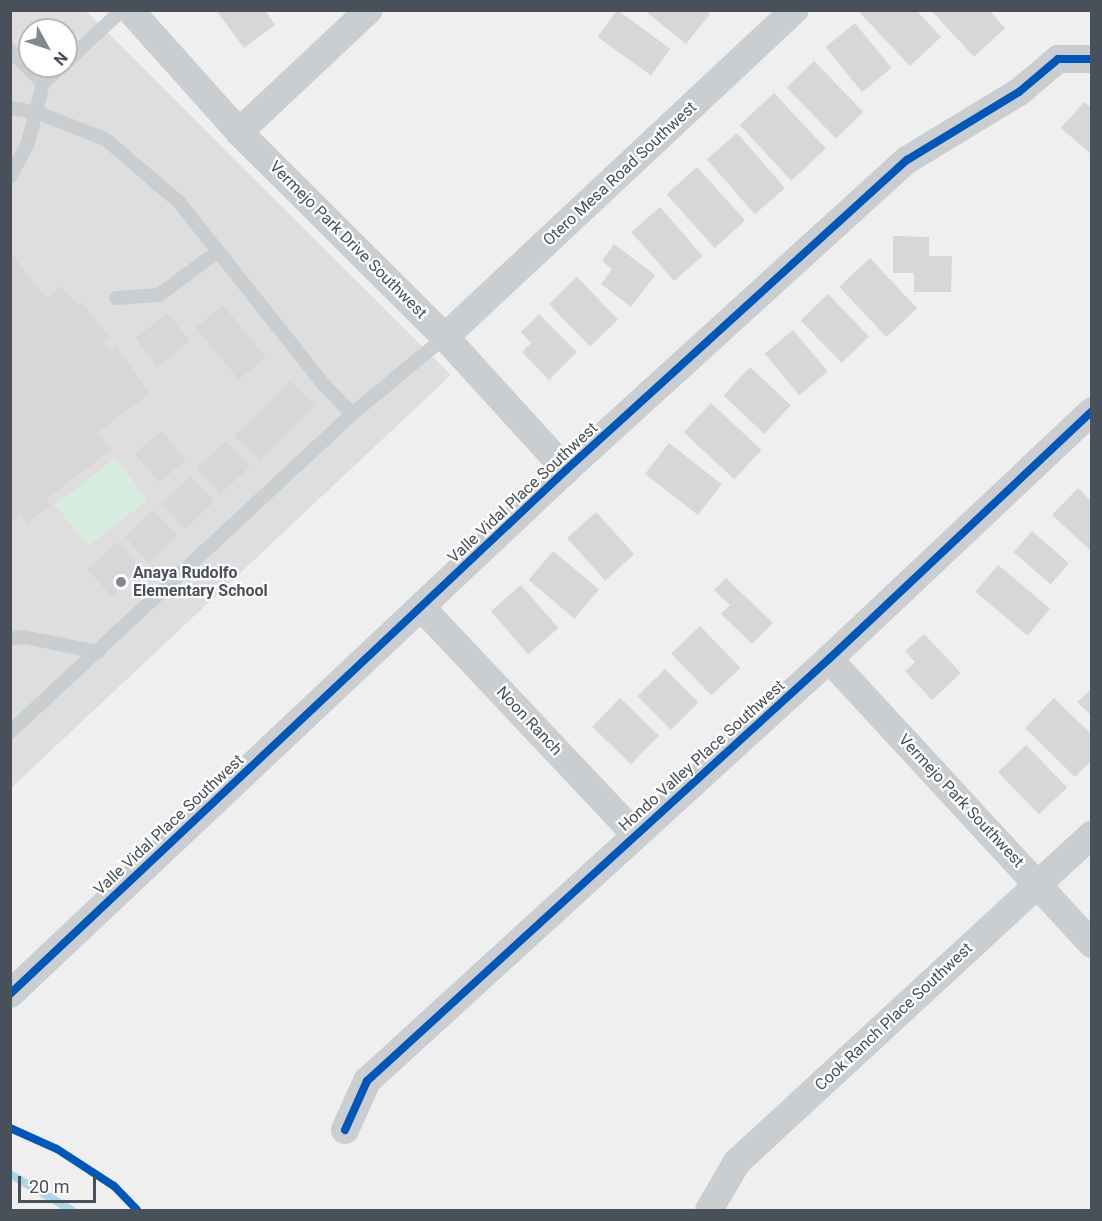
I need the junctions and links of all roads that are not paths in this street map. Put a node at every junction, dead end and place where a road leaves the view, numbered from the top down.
1 (122, 10) edge
2 (130, 10) edge
3 (369, 10) edge
4 (795, 10) edge
5 (10, 50) edge
6 (78, 51) edge
7 (1088, 58) edge
8 (49, 78) edge
9 (43, 83) junction
10 (10, 108) edge
11 (36, 112) junction
12 (239, 132) junction
13 (10, 177) edge
14 (216, 253) junction
15 (116, 298) dead end
16 (445, 337) junction
17 (1092, 411) edge
18 (352, 414) junction
19 (566, 470) junction
20 (422, 608) junction
21 (10, 639) edge
22 (98, 652) junction
23 (829, 659) junction
24 (10, 732) edge
25 (635, 834) junction
26 (1092, 834) edge
27 (1038, 883) junction
28 (1092, 944) edge
29 (10, 994) edge
30 (345, 1130) dead end
31 (709, 1210) edge

1 - 6 lane
2 - 12 street, Vermejo Park Drive Southwest
3 - 12 street
4 - 16 street, Otero Mesa Road Southwest
5 - 9 lane
7 - 19 street, Valle Vidal Place Southwest
8 - 9 lane
9 - 11 lane
10 - 11 lane
11 - 13 lane
11 - 14 lane
12 - 16 street, Vermejo Park Drive Southwest
14 - 15 lane
14 - 18 lane
16 - 18 lane
16 - 19 street, Vermejo Park Drive Southwest
17 - 23 street, Hondo Valley Place Southwest
18 - 22 lane
19 - 20 street, Valle Vidal Place Southwest
20 - 25 street, Noon Ranch
20 - 29 street, Valle Vidal Place Southwest
21 - 22 lane
22 - 24 lane
23 - 25 street, Hondo Valley Place Southwest
23 - 27 street, Vermejo Park Southwest
25 - 30 street, Hondo Valley Place Southwest
26 - 27 street, Cook Ranch Place Southwest
27 - 28 street, Vermejo Park Southwest
27 - 31 street, Cook Ranch Place Southwest

